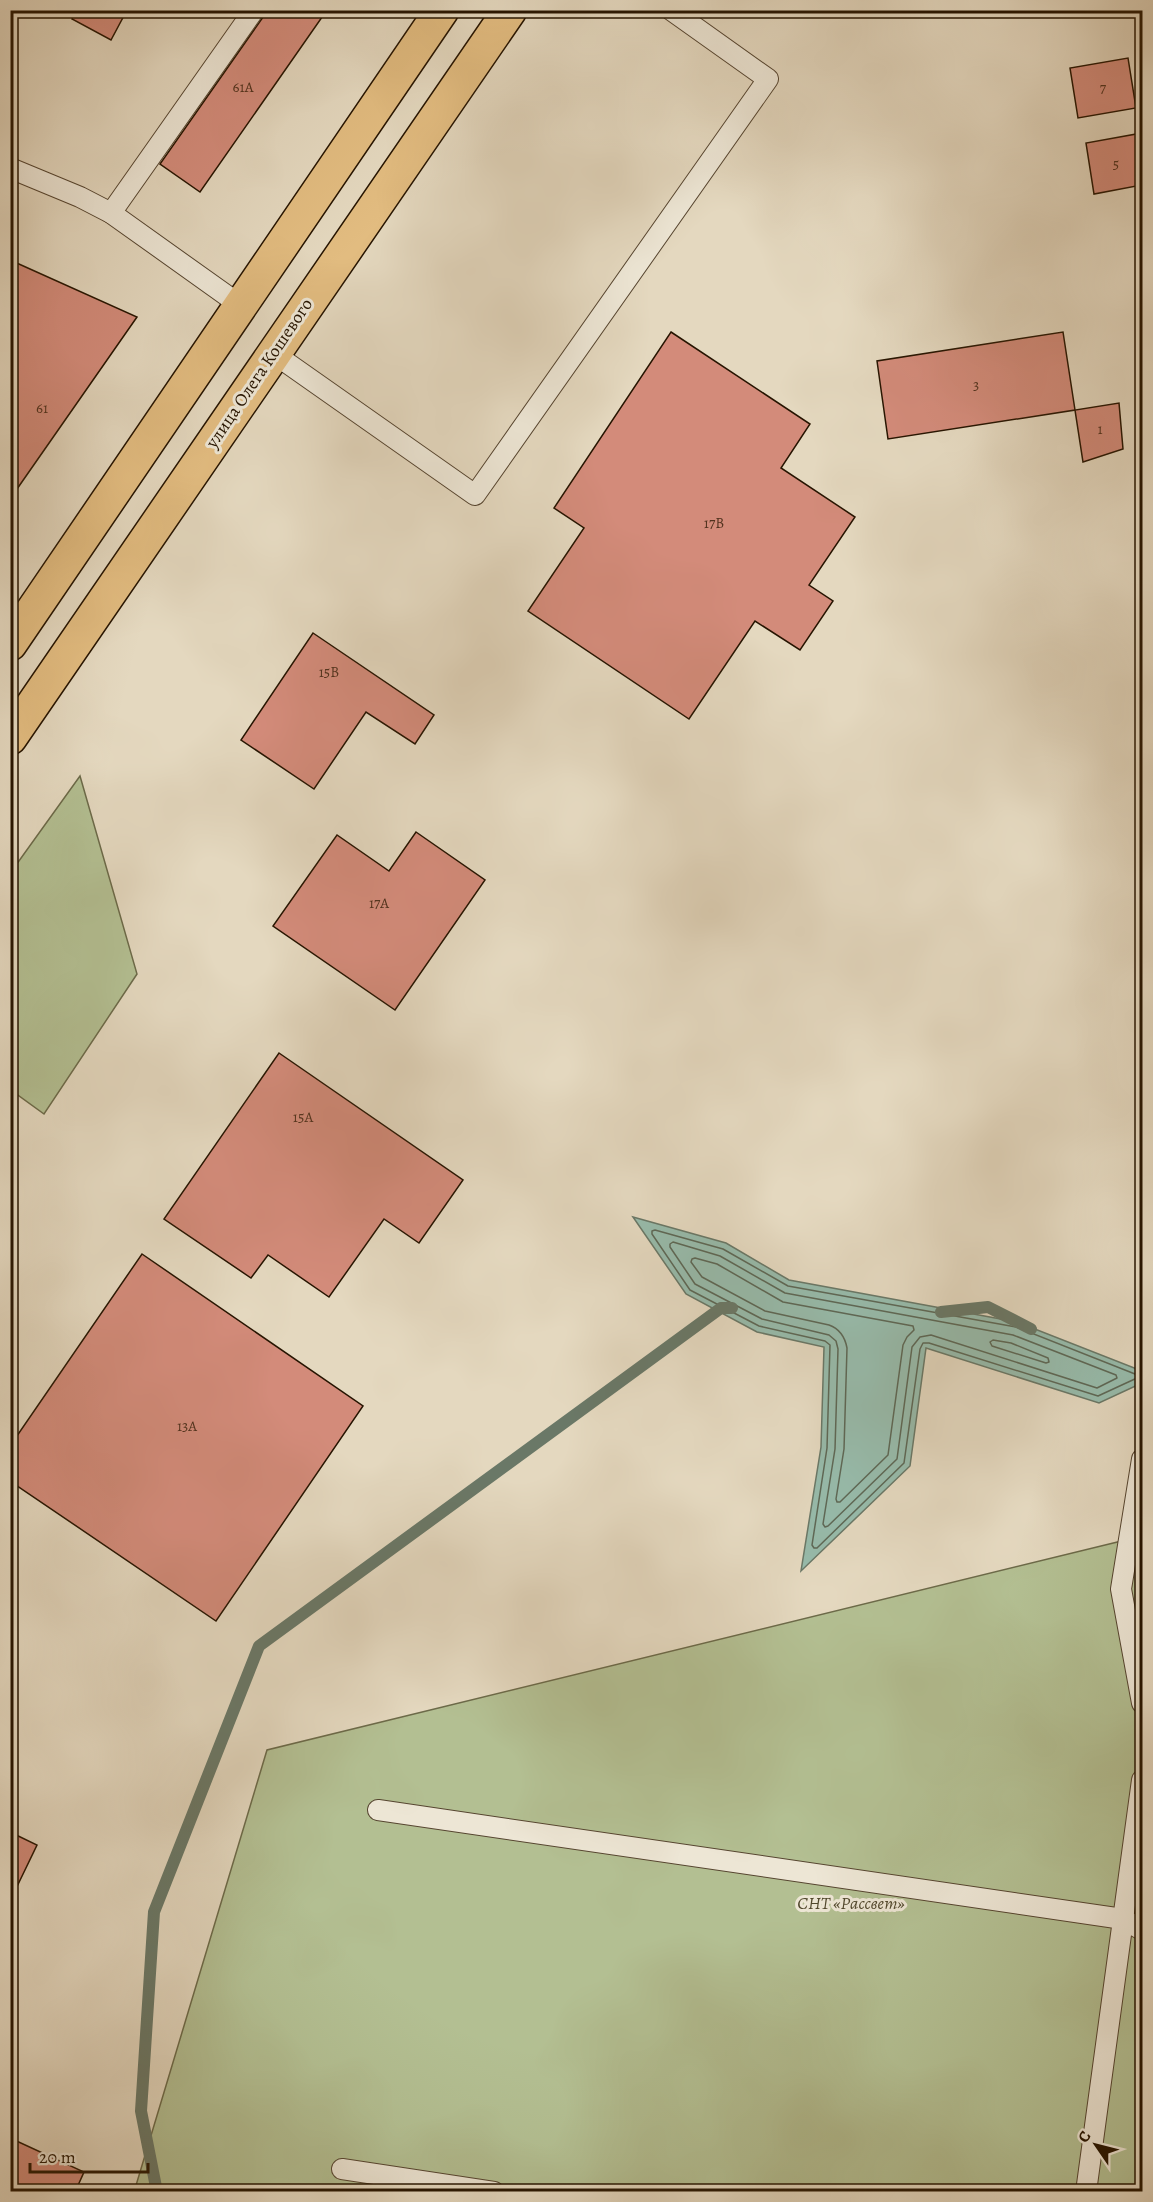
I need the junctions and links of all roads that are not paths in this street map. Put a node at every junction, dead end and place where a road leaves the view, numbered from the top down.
1 (254, 10) edge
2 (442, 10) edge
3 (510, 10) edge
4 (671, 10) edge
5 (10, 168) edge
6 (111, 213) junction
7 (240, 305) junction
8 (273, 353) junction
9 (10, 644) edge
10 (10, 738) edge
11 (1143, 1459) edge
12 (1143, 1703) edge
13 (1143, 1780) edge
14 (378, 1810) dead end
15 (1123, 1919) junction
16 (1143, 1930) edge
17 (342, 2169) dead end
18 (494, 2192) edge
19 (1086, 2192) edge

1 - 6 lane
2 - 7 main road
3 - 8 main road, улица Олега Кошевого
4 - 8 lane
5 - 6 lane
6 - 7 lane
7 - 9 main road
8 - 10 main road, улица Олега Кошевого
11 - 12 lane
13 - 15 lane
14 - 15 lane
15 - 16 lane
15 - 19 lane
17 - 18 lane

